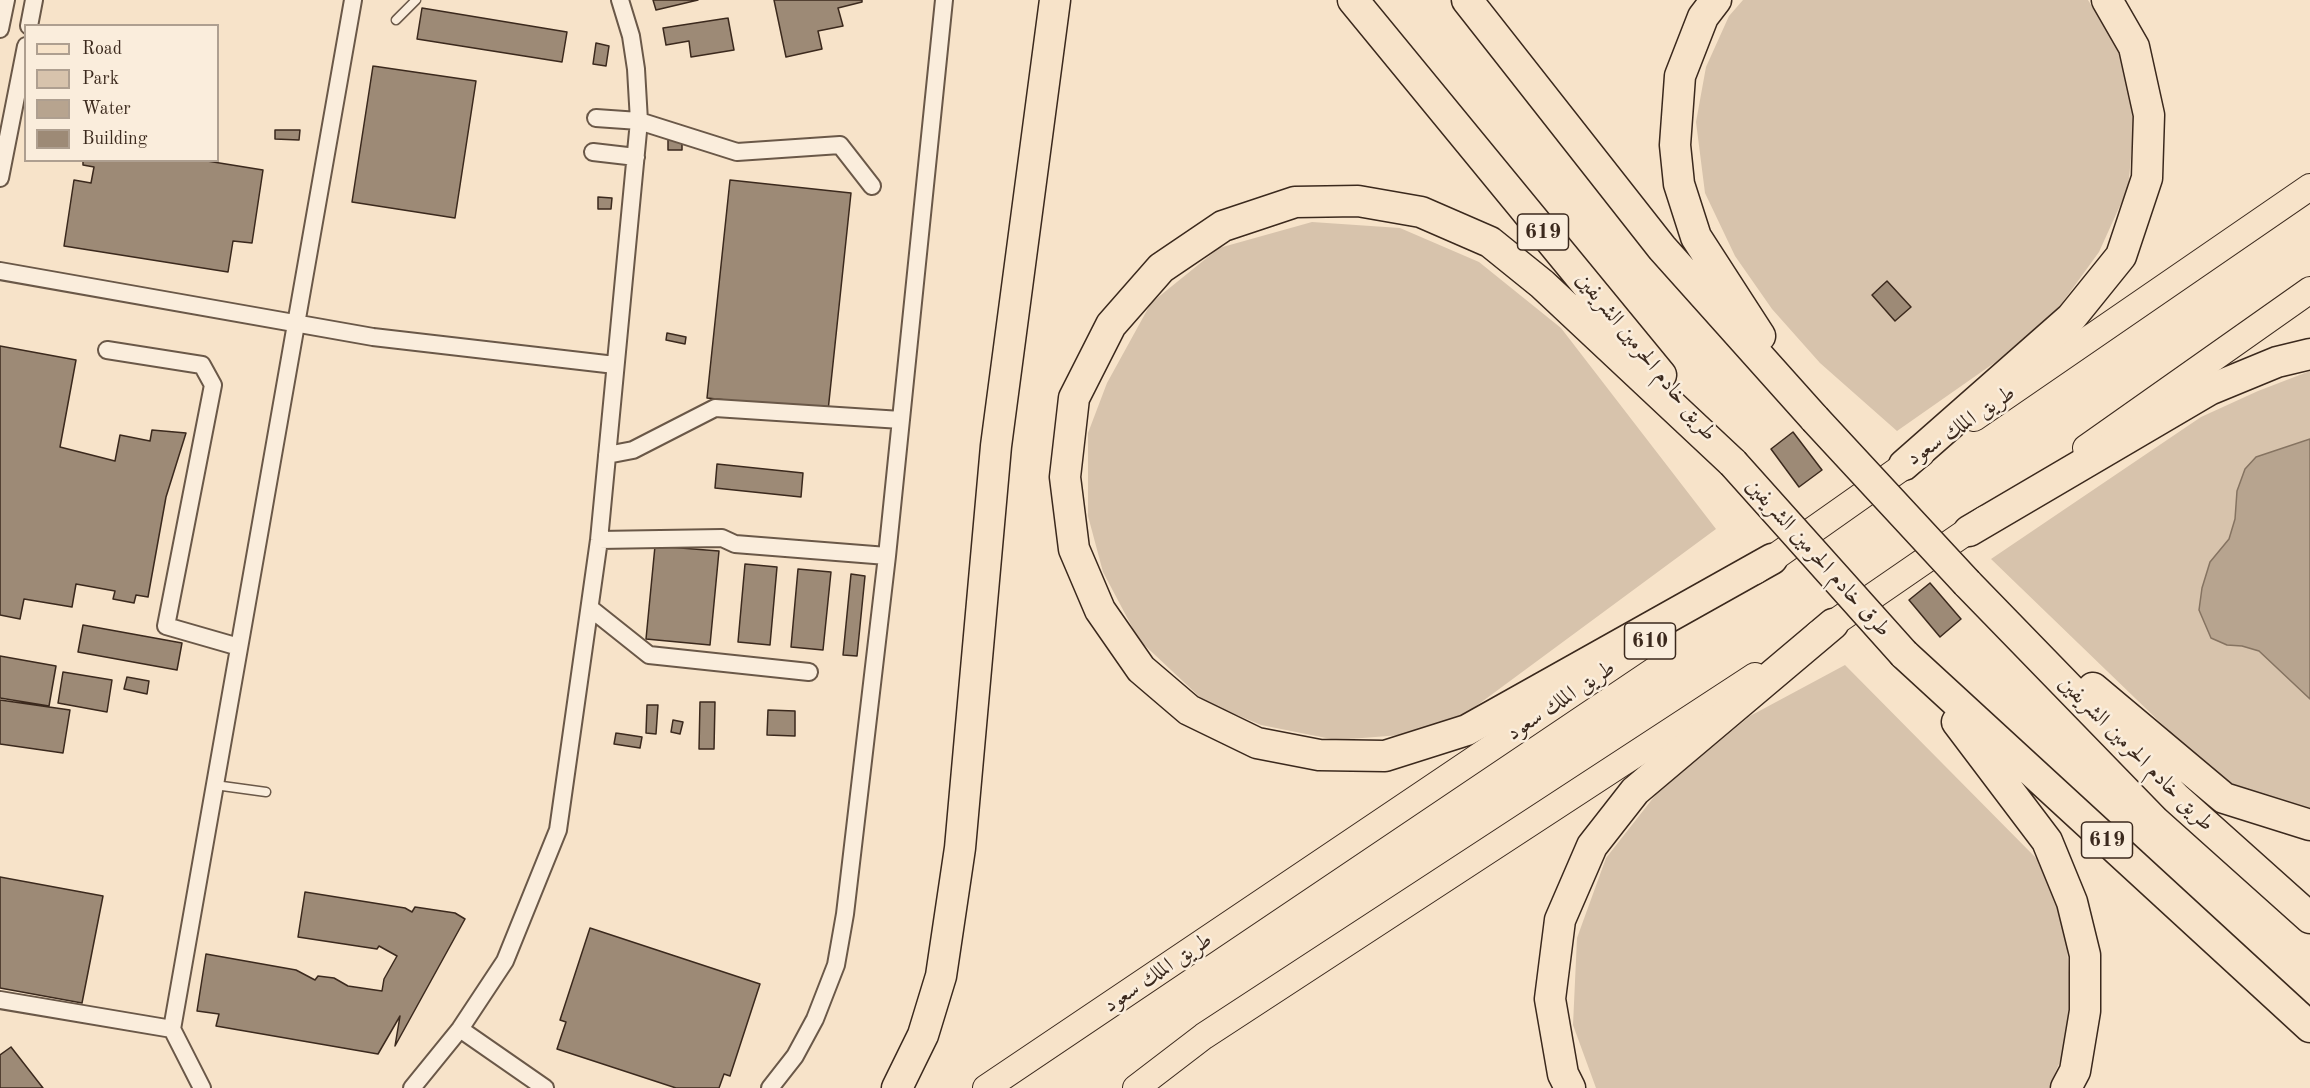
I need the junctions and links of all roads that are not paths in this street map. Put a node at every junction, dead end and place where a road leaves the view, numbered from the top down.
1 (6, 0) edge
2 (34, 0) edge
3 (353, 0) edge
4 (416, 0) edge
5 (620, 0) edge
6 (944, 0) edge
7 (1055, 0) edge
8 (1353, 0) edge
9 (1467, 0) edge
10 (1716, 0) edge
11 (2107, 0) edge
12 (396, 20) dead end
13 (29, 24) edge
14 (0, 29) edge
15 (24, 56) edge
16 (596, 118) dead end
17 (639, 121) junction
18 (593, 152) dead end
19 (636, 157) junction
20 (0, 178) edge
21 (872, 186) dead end
22 (2310, 187) edge
23 (0, 271) edge
24 (2310, 290) edge
25 (298, 324) junction
26 (107, 350) dead end
27 (2310, 354) edge
28 (615, 365) junction
29 (1815, 418) junction
30 (900, 420) junction
31 (607, 455) junction
32 (1733, 463) junction
33 (1904, 465) junction
34 (1969, 531) junction
35 (599, 540) junction
36 (887, 556) junction
37 (1772, 559) junction
38 (1967, 583) junction
39 (590, 608) junction
40 (1833, 624) junction
41 (239, 647) junction
42 (1904, 654) junction
43 (808, 672) dead end
44 (215, 785) junction
45 (266, 792) dead end
46 (2310, 825) edge
47 (2310, 918) edge
48 (0, 1000) edge
49 (2310, 1027) edge
50 (172, 1029) junction
51 (460, 1029) junction
52 (202, 1088) edge
53 (412, 1088) edge
54 (545, 1088) edge
55 (770, 1088) edge
56 (897, 1088) edge
57 (986, 1088) edge
58 (1136, 1088) edge
59 (1570, 1088) edge
60 (2066, 1088) edge

1 - 14 street
2 - 13 street
3 - 25 street
4 - 12 lane
5 - 17 street
6 - 30 street
7 - 56 highway
8 - 32 highway, طريق خادم الحرمين الشريفين / 619
9 - 29 highway
10 - 29 highway
11 - 33 highway
15 - 20 street
16 - 17 street
17 - 19 street
17 - 21 street
18 - 19 street
19 - 28 street
22 - 33 main road, طريق الملك سعود / 610
23 - 25 street
24 - 34 main road
25 - 28 street
25 - 41 street
26 - 41 street
27 - 34 highway
28 - 31 street
29 - 38 highway, bridge
30 - 31 street
30 - 36 street
31 - 35 street
32 - 37 highway
32 - 42 highway, طرق خادم الحرمين الشريفين / 619, bridge
33 - 37 main road, طريق الملك سعود / 610
34 - 40 main road
35 - 36 street
35 - 39 street
36 - 55 street
37 - 57 main road, طريق الملك سعود / 610
38 - 46 highway
38 - 47 highway, طريق خادم الحرمين الشريفين
39 - 43 street
39 - 51 street
40 - 58 main road
40 - 59 highway
41 - 44 street
42 - 49 highway, 619
42 - 60 highway
44 - 45 lane
44 - 50 street
48 - 50 street
50 - 52 street
51 - 53 street
51 - 54 street

